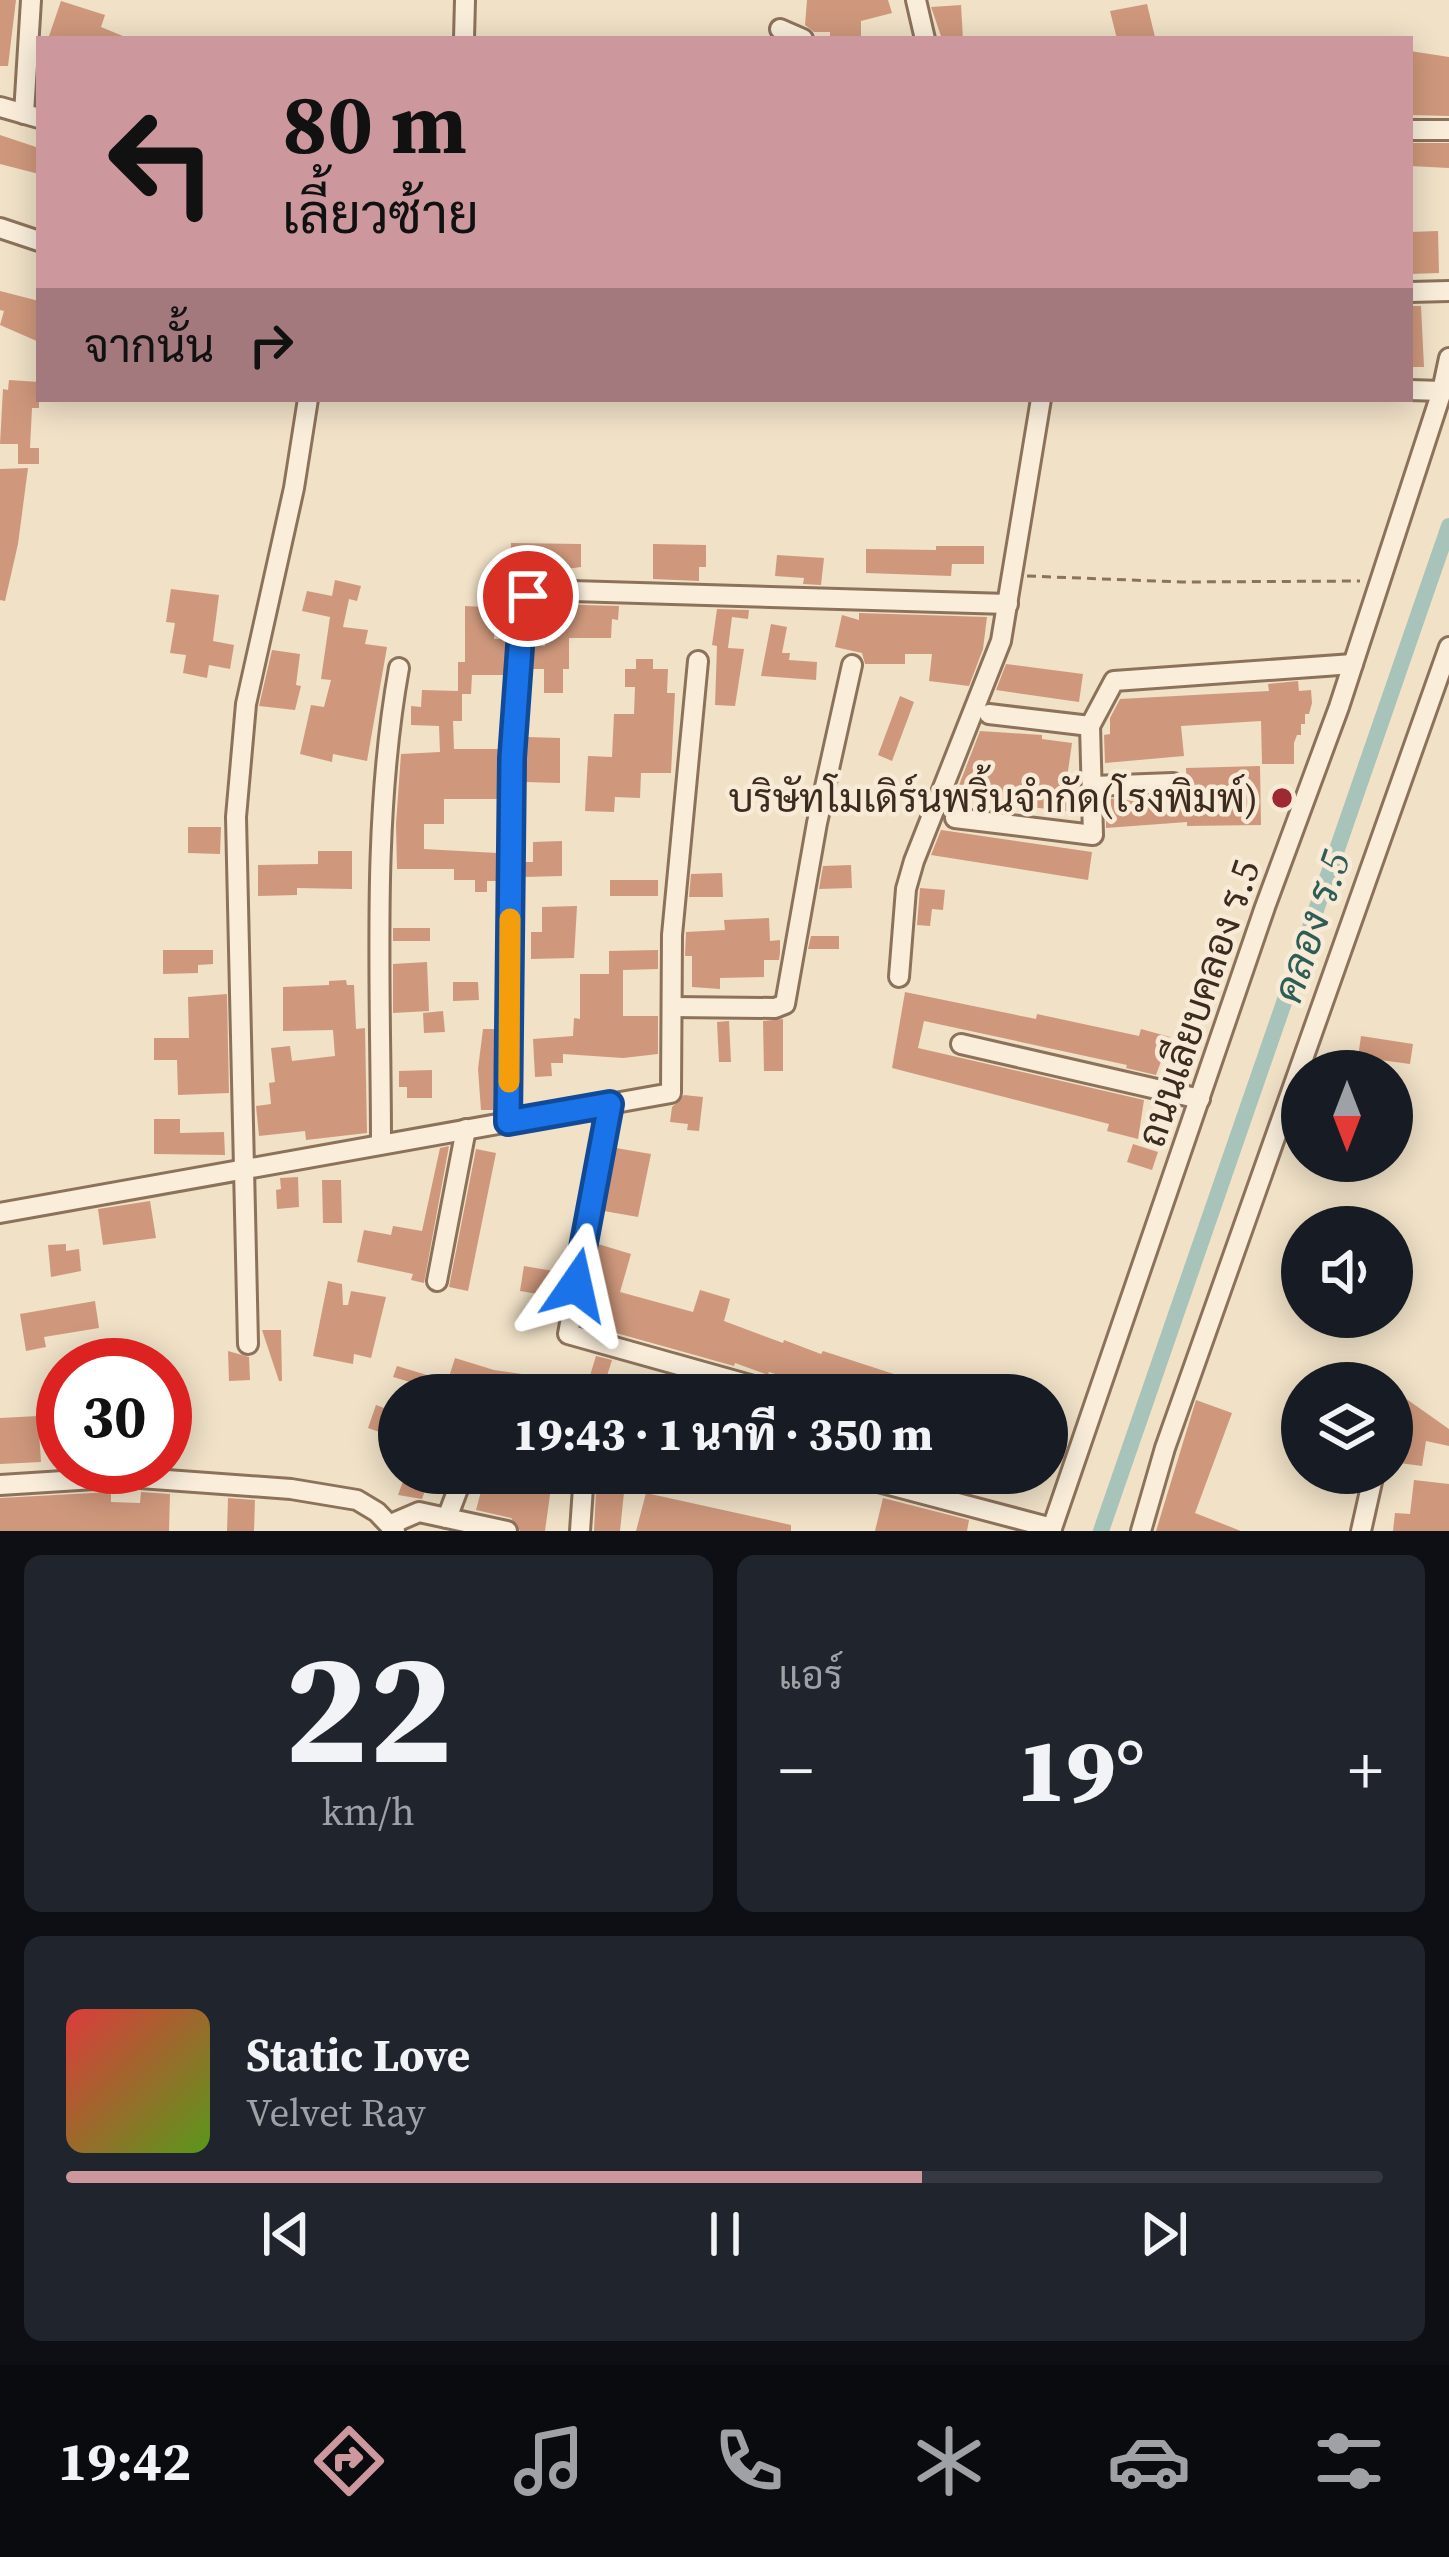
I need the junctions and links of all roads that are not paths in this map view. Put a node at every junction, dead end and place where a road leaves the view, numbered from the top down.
1 (31, 0) edge
2 (465, 0) edge
3 (916, 0) edge
4 (779, 29) dead end
5 (464, 36) edge
6 (795, 36) edge
7 (925, 36) edge
8 (0, 106) edge
9 (31, 116) edge
10 (1413, 130) edge
11 (1449, 130) edge
12 (0, 228) edge
13 (36, 240) edge
14 (1413, 292) edge
15 (1449, 292) edge
16 (1449, 358) edge
17 (1413, 390) edge
18 (1442, 392) junction
19 (308, 402) edge
20 (1041, 402) edge
21 (1008, 604) junction
22 (1449, 647) edge
23 (698, 661) dead end
24 (1353, 664) junction
25 (852, 665) dead end
26 (399, 668) dead end
27 (1441, 698) edge
28 (989, 714) dead end
29 (1090, 726) junction
30 (1174, 783) dead end
31 (1093, 786) junction
32 (955, 818) dead end
33 (899, 977) dead end
34 (672, 1007) junction
35 (961, 1044) dead end
36 (1200, 1100) junction
37 (610, 1104) junction
38 (508, 1122) junction
39 (466, 1129) junction
40 (381, 1144) junction
41 (243, 1168) junction
42 (0, 1213) edge
43 (437, 1282) dead end
44 (248, 1344) dead end
45 (711, 1374) edge
46 (0, 1485) edge
47 (456, 1494) edge
48 (583, 1494) edge
49 (922, 1494) edge
50 (1369, 1494) edge
51 (447, 1518) junction
52 (393, 1528) edge
53 (1052, 1529) edge
54 (507, 1531) edge
55 (580, 1531) edge
56 (1141, 1531) edge
57 (1361, 1531) edge

1 - 9 street
2 - 5 street
3 - 7 street
4 - 6 street
8 - 9 street
10 - 11 street
12 - 13 street
14 - 15 street
16 - 18 street, ถนนเลียบคลอง ร.5
17 - 18 street
18 - 24 street, ถนนเลียบคลอง ร.5
19 - 41 street
20 - 21 street
21 - 33 street
21 - 38 street
22 - 27 street
23 - 34 street
24 - 29 street
24 - 36 street, ถนนเลียบคลอง ร.5
25 - 34 street
26 - 40 street
27 - 56 street
28 - 29 street
29 - 31 street
30 - 31 street
31 - 32 street
34 - 37 street
35 - 36 street
36 - 53 street, ถนนเลียบคลอง ร.5
37 - 38 street
37 - 45 street
38 - 39 street
39 - 40 street
39 - 43 street
40 - 41 street
41 - 42 street
41 - 44 street
46 - 52 street
47 - 51 street
48 - 55 street
49 - 53 street
50 - 57 street
51 - 52 street
51 - 54 street

